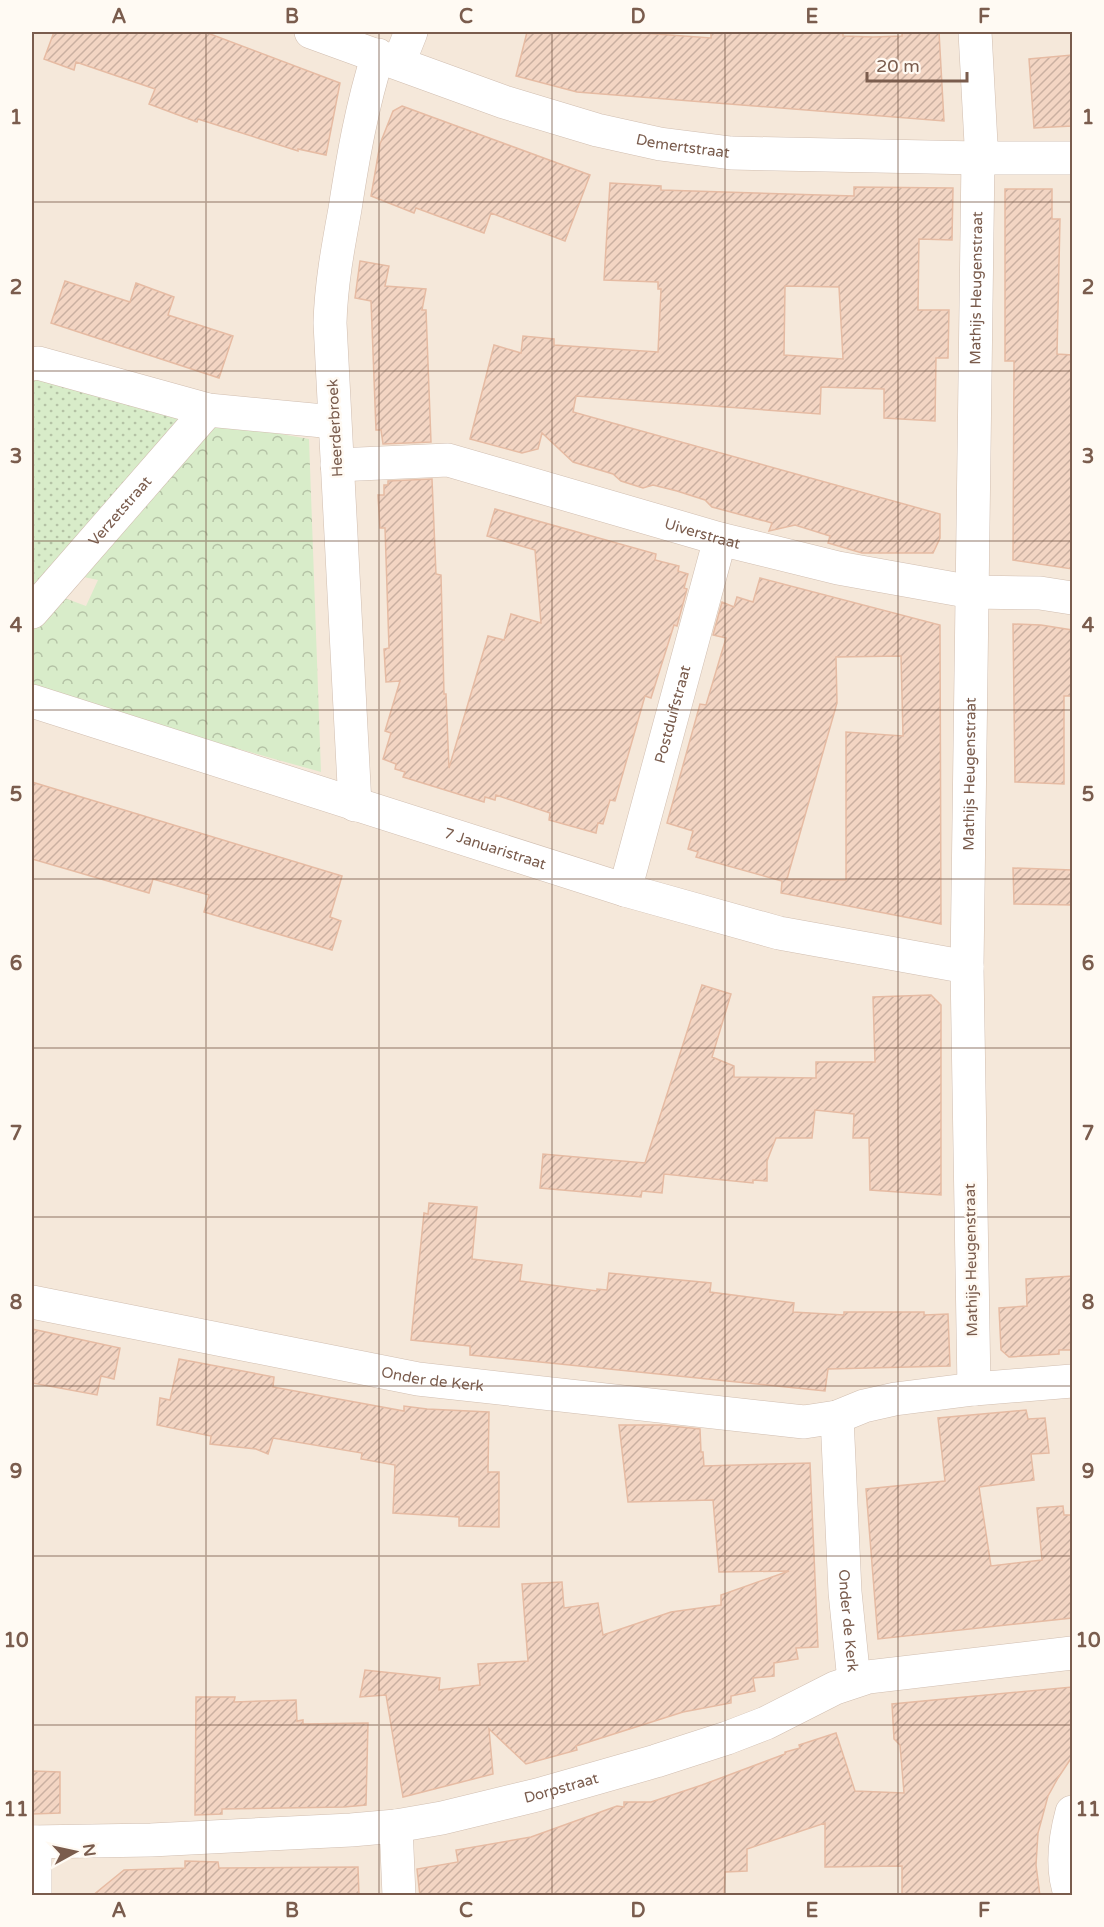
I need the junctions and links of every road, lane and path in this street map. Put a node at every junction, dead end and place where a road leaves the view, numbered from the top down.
1 (311, 32) edge
2 (411, 32) edge
3 (975, 32) edge
4 (388, 59) junction
5 (978, 158) junction
6 (1072, 158) edge
7 (32, 364) edge
8 (208, 410) junction
9 (334, 422) junction
10 (337, 465) junction
11 (720, 539) junction
12 (972, 592) junction
13 (1072, 598) edge
14 (32, 612) edge
15 (32, 701) edge
16 (355, 806) junction
17 (625, 890) junction
18 (967, 967) junction
19 (32, 1302) edge
20 (1072, 1381) edge
21 (974, 1389) junction
22 (837, 1417) junction
23 (1072, 1653) edge
24 (854, 1681) junction
25 (1072, 1812) edge
26 (396, 1826) junction
27 (33, 1842) edge
28 (35, 1896) edge
29 (399, 1896) edge
30 (1071, 1896) edge

1 - 4 street, Demertstraat
2 - 4 street, Heerderbroek
3 - 5 street, Mathijs Heugenstraat
4 - 5 street, Demertstraat
4 - 9 street, Heerderbroek
5 - 6 street, Demertstraat
5 - 12 street, Mathijs Heugenstraat
7 - 8 street
8 - 9 street
8 - 14 street, Verzetstraat
9 - 10 street, Heerderbroek
10 - 11 street, Uiverstraat
10 - 16 street, Heerderbroek
11 - 12 street, Uiverstraat
11 - 17 street, Postduifstraat
12 - 13 street, Uiverstraat
12 - 18 street, Mathijs Heugenstraat
15 - 16 street, 7 Januaristraat
16 - 17 street, 7 Januaristraat
17 - 18 street, 7 Januaristraat
18 - 21 street, Mathijs Heugenstraat
19 - 22 street, Onder de Kerk
20 - 21 street, Onder de Kerk
21 - 22 street, Onder de Kerk
22 - 24 street, Onder de Kerk
23 - 24 street, Dorpstraat
24 - 26 street, Dorpstraat
25 - 30 street
26 - 27 street, Dorpstraat
26 - 29 street
27 - 28 street

